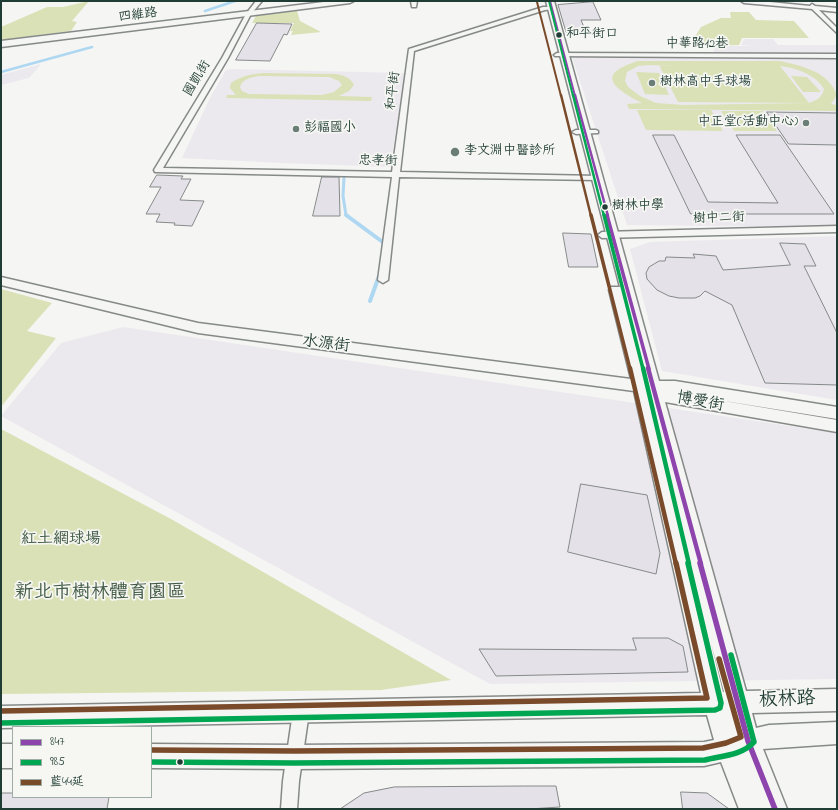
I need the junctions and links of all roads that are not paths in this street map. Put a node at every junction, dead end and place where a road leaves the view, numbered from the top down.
1 (259, 1) edge
2 (350, 1) edge
3 (744, 1) edge
4 (807, 1) edge
5 (548, 5) edge
6 (813, 8) junction
7 (837, 10) edge
8 (249, 14) junction
9 (837, 31) edge
10 (1, 44) edge
11 (561, 55) junction
12 (837, 56) edge
13 (158, 170) joint
14 (396, 174) junction
15 (593, 178) junction
16 (837, 229) edge
17 (608, 235) junction
18 (383, 280) dead end
19 (1, 281) edge
20 (647, 388) junction
21 (837, 413) edge
22 (837, 426) edge
23 (837, 700) edge
24 (715, 704) junction
25 (738, 704) junction
26 (301, 712) junction
27 (1, 716) edge
28 (837, 733) edge
29 (738, 745) junction
30 (1, 756) edge
31 (12, 756) edge
32 (152, 756) edge
33 (294, 758) junction
34 (289, 809) edge
35 (751, 809) edge
36 (775, 809) edge

1 - 8 street, 國凱街
2 - 8 street, 四維路
3 - 6 street
4 - 6 street
5 - 11 street
5 - 14 street, 和平街
6 - 7 street
6 - 9 street
8 - 10 street, 四維路
8 - 13 street, 國凱街
11 - 12 street, 中華路12巷
11 - 15 street
13 - 14 street, 忠孝街
14 - 15 street, 忠孝街
14 - 18 street, 和平街
15 - 17 street
16 - 17 street, 樹中二街
17 - 20 street
19 - 20 street, 水源街
20 - 21 street, 博愛街
20 - 22 street, 博愛街
20 - 24 street
20 - 25 street
23 - 25 street, 板林路
24 - 25 street, 板林路
24 - 26 street, 板林路
24 - 29 street
25 - 29 street
26 - 27 street, 板林路
26 - 33 street
28 - 29 street, 板林路
29 - 33 street, 板林路
29 - 35 street
29 - 36 street
30 - 31 street
32 - 33 street, 板林路
33 - 34 street

